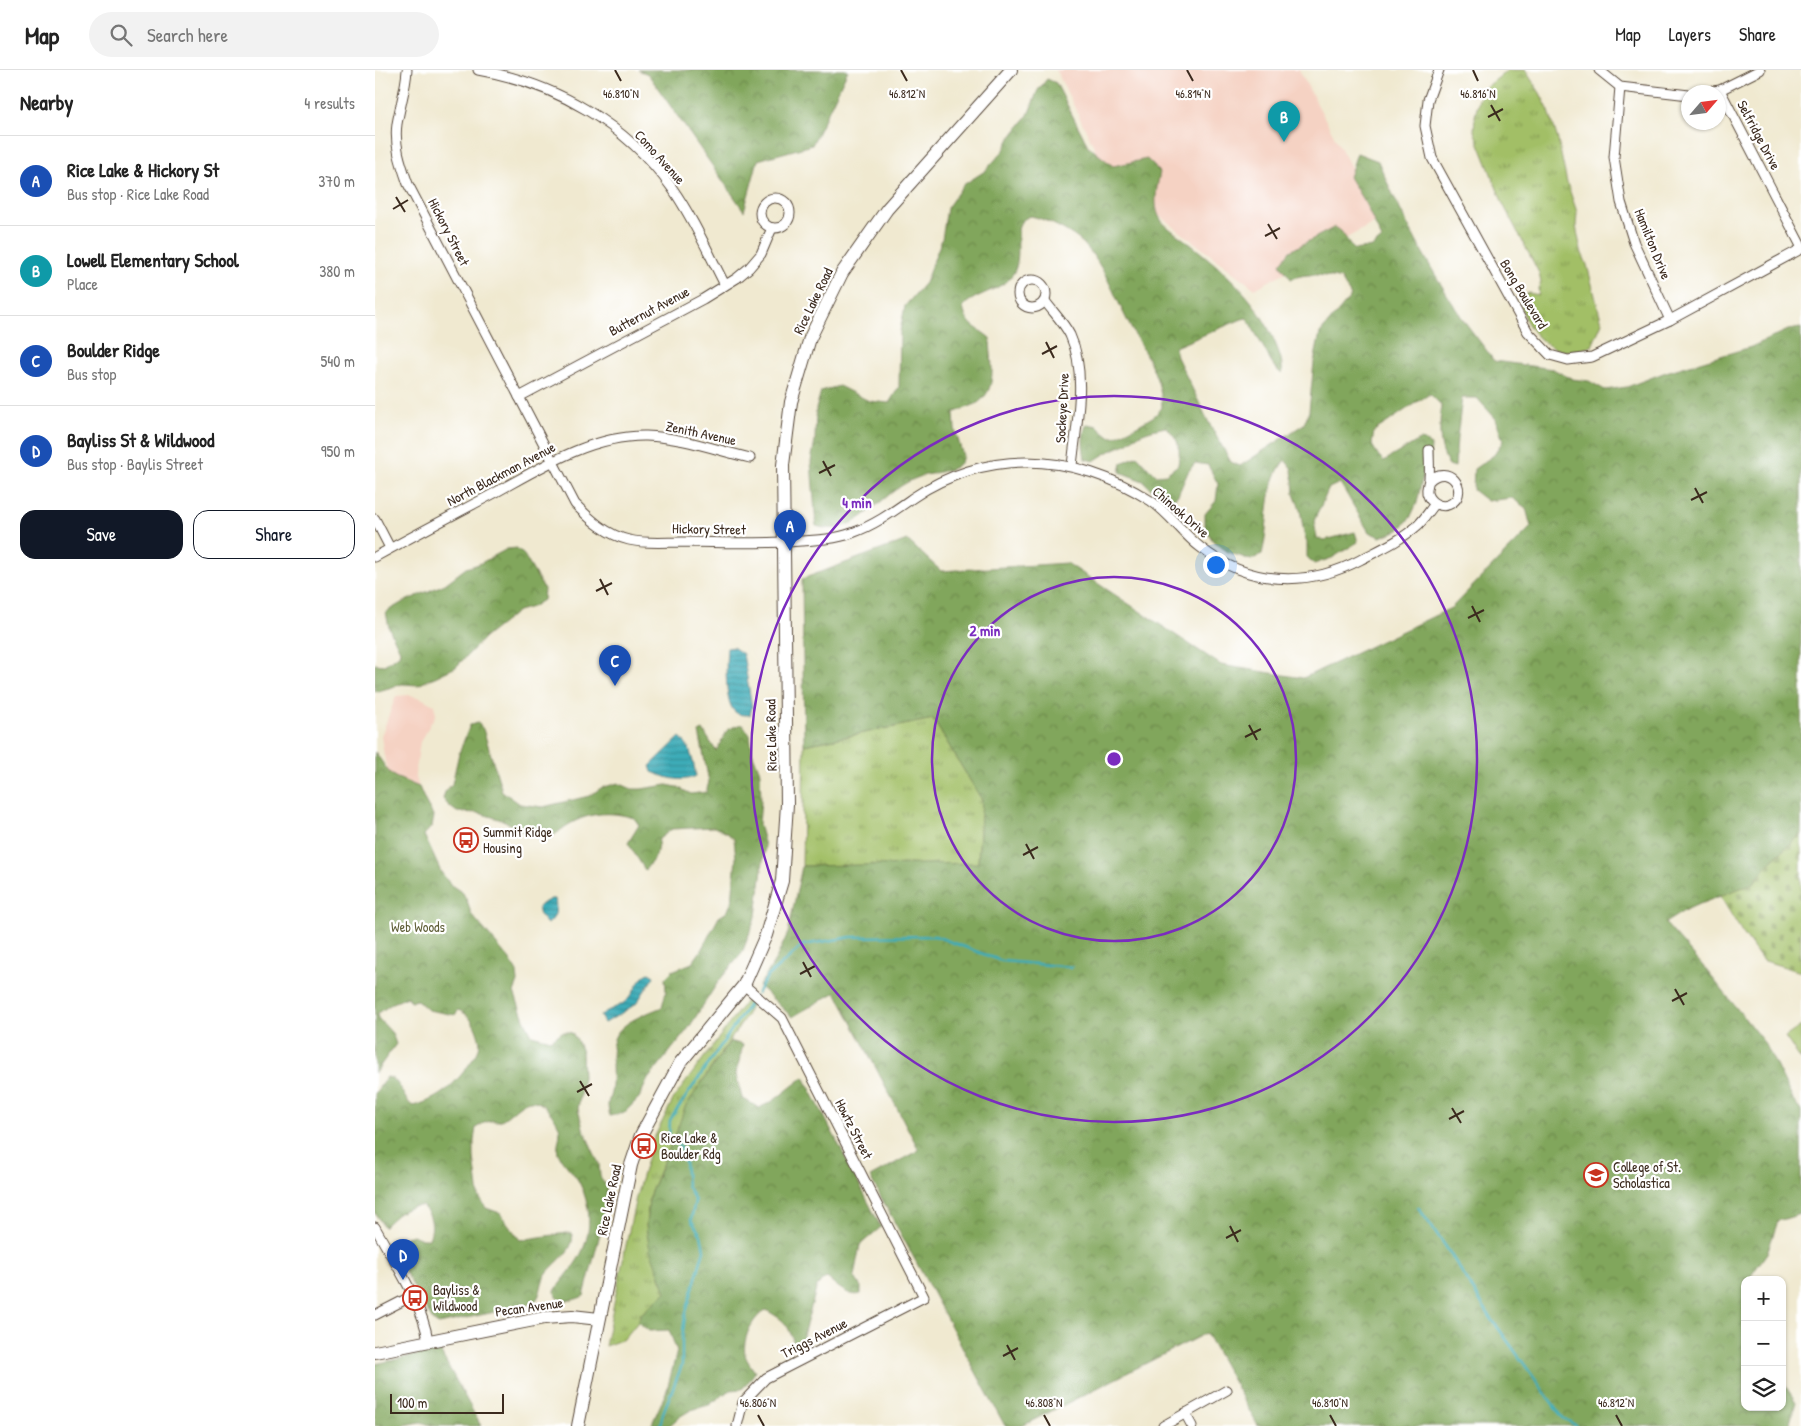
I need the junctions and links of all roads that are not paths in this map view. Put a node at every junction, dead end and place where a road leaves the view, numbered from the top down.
1 (407, 70) edge
2 (478, 70) edge
3 (1011, 70) edge
4 (1439, 70) edge
5 (1599, 70) edge
6 (1760, 70) edge
7 (1620, 87) junction
8 (1726, 87) edge
9 (1681, 94) edge
10 (1726, 103) edge
11 (772, 228) dead end
12 (1801, 247) edge
13 (725, 285) junction
14 (1045, 301) dead end
15 (1670, 320) junction
16 (519, 397) junction
17 (646, 436) joint
18 (1429, 450) dead end
19 (750, 458) dead end
20 (552, 462) junction
21 (1072, 466) junction
22 (1429, 481) junction
23 (1435, 504) junction
24 (375, 519) edge
25 (783, 542) junction
26 (390, 548) junction
27 (375, 557) edge
28 (744, 985) junction
29 (375, 1227) edge
30 (412, 1296) junction
31 (924, 1298) joint
32 (375, 1315) edge
33 (599, 1319) junction
34 (428, 1340) junction
35 (375, 1352) edge
36 (1227, 1390) dead end
37 (1185, 1414) junction
38 (738, 1425) edge
39 (578, 1426) edge
40 (1163, 1426) edge
41 (1192, 1426) edge

1 - 16 street, Hickory Street
2 - 13 street, Como Avenue
3 - 25 main road, Rice Lake Road
4 - 15 street, Bong Boulevard
5 - 7 street
6 - 8 street
7 - 9 street
7 - 15 street, Hamilton Drive
10 - 12 street, Selfridge Drive
11 - 13 street, Butternut Avenue
12 - 15 street, Bong Boulevard
13 - 16 street, Butternut Avenue
14 - 21 street, Sockeye Drive
16 - 20 street, Hickory Street
17 - 19 street, Zenith Avenue
17 - 20 street, North Blackman Avenue
18 - 22 street
20 - 25 street, Hickory Street
20 - 26 street, North Blackman Avenue
21 - 23 street, Chinook Drive
21 - 25 street, Chinook Drive
22 - 23 street
22 - 23 street
24 - 26 street
25 - 28 main road, Rice Lake Road
26 - 27 street, North Blackman Avenue
28 - 31 street, Howtz Street
28 - 33 main road, Rice Lake Road
29 - 30 street
30 - 32 street
30 - 34 street
31 - 38 street, Triggs Avenue
33 - 34 main road, Pecan Avenue
33 - 39 main road, Rice Lake Road
34 - 35 main road, Pecan Avenue
36 - 37 street
37 - 40 street
37 - 41 street

